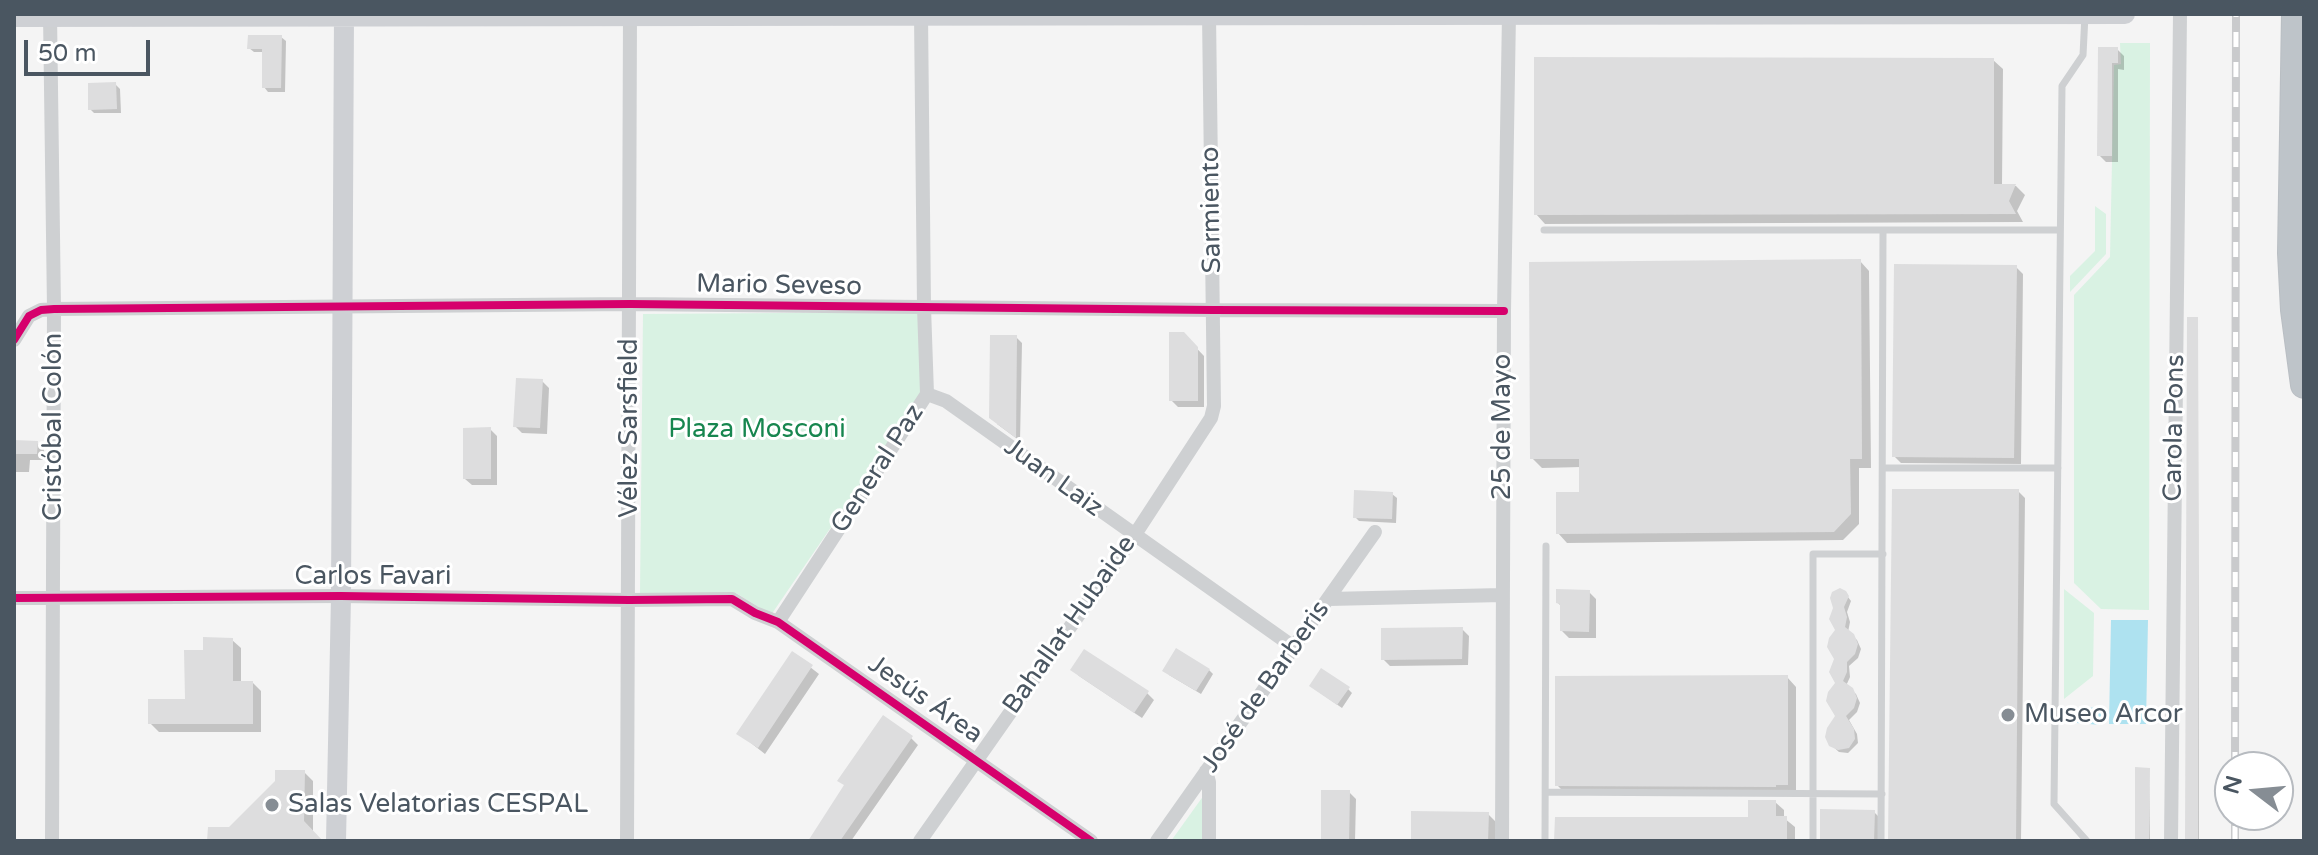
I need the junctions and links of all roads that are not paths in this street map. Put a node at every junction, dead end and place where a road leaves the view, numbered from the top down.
1 (1209, 14) edge
2 (1509, 14) edge
3 (2125, 14) edge
4 (2180, 14) edge
5 (2295, 14) edge
6 (344, 15) edge
7 (630, 15) edge
8 (921, 15) edge
9 (2085, 15) edge
10 (50, 16) edge
11 (14, 17) edge
12 (1544, 230) dead end
13 (1883, 230) junction
14 (2060, 230) junction
15 (630, 304) junction
16 (341, 305) junction
17 (924, 307) junction
18 (54, 309) junction
19 (1213, 310) junction
20 (1504, 311) junction
21 (14, 340) edge
22 (2304, 385) edge
23 (927, 394) junction
24 (1214, 406) joint
25 (1883, 468) junction
26 (2058, 468) junction
27 (1375, 532) dead end
28 (1134, 536) junction
29 (1546, 546) dead end
30 (1883, 554) junction
31 (1502, 595) junction
32 (341, 596) junction
33 (14, 598) edge
34 (54, 599) junction
35 (732, 599) joint
36 (1329, 599) junction
37 (629, 600) junction
38 (778, 622) junction
39 (1295, 648) junction
40 (976, 760) junction
41 (1206, 771) junction
42 (1546, 792) junction
43 (1813, 794) junction
44 (1882, 794) junction
45 (52, 841) edge
46 (336, 841) edge
47 (627, 841) edge
48 (920, 841) edge
49 (1091, 841) edge
50 (1157, 841) edge
51 (1209, 841) edge
52 (1502, 841) edge
53 (1545, 841) edge
54 (1813, 841) edge
55 (1881, 841) edge
56 (2087, 841) edge
57 (2171, 841) edge

1 - 2 main road
1 - 8 main road
1 - 19 street, Sarmiento
2 - 9 main road
2 - 20 street, 25 de Mayo
3 - 9 main road
4 - 57 street, Carola Pons
5 - 22 highway
6 - 7 main road
6 - 10 main road
6 - 16 main road
7 - 8 main road
7 - 15 street, Vélez Sarsfield
8 - 17 street, General Paz
9 - 14 lane
10 - 11 main road
10 - 18 street, Cristóbal Colón
12 - 13 lane
13 - 14 lane
13 - 25 lane
14 - 26 lane
15 - 16 street, Mario Seveso
15 - 17 street, Mario Seveso
15 - 37 street, Vélez Sarsfield
16 - 18 street, Mario Seveso
16 - 32 main road
17 - 19 street, Mario Seveso
17 - 23 street, General Paz
18 - 21 street
18 - 34 street, Cristóbal Colón
19 - 20 street, Mario Seveso
19 - 24 street, Sarmiento
20 - 31 street, 25 de Mayo
23 - 28 street, Juan Laiz
23 - 38 street, General Paz
24 - 28 street, Bahallat Hubaide
25 - 26 lane
25 - 30 lane
26 - 56 lane
27 - 36 street, José de Barberis
28 - 39 street, Juan Laiz
28 - 40 street, Bahallat Hubaide
29 - 42 lane
30 - 43 lane
30 - 44 lane
31 - 36 street
31 - 52 street, 25 de Mayo
32 - 34 street, Carlos Favari
32 - 37 street, Carlos Favari
32 - 46 main road
33 - 34 street, Carlos Favari
34 - 45 street, Cristóbal Colón
35 - 37 street, Carlos Favari
35 - 38 street, Jesús Área
36 - 39 street, José de Barberis
37 - 47 street, Vélez Sarsfield
38 - 40 street, Jesús Área
39 - 41 street, José de Barberis
40 - 48 street, Bahallat Hubaide
40 - 49 street, Jesús Área
41 - 50 street, José de Barberis
41 - 51 street
42 - 43 lane
42 - 53 lane
43 - 44 lane
43 - 54 lane
44 - 55 lane

